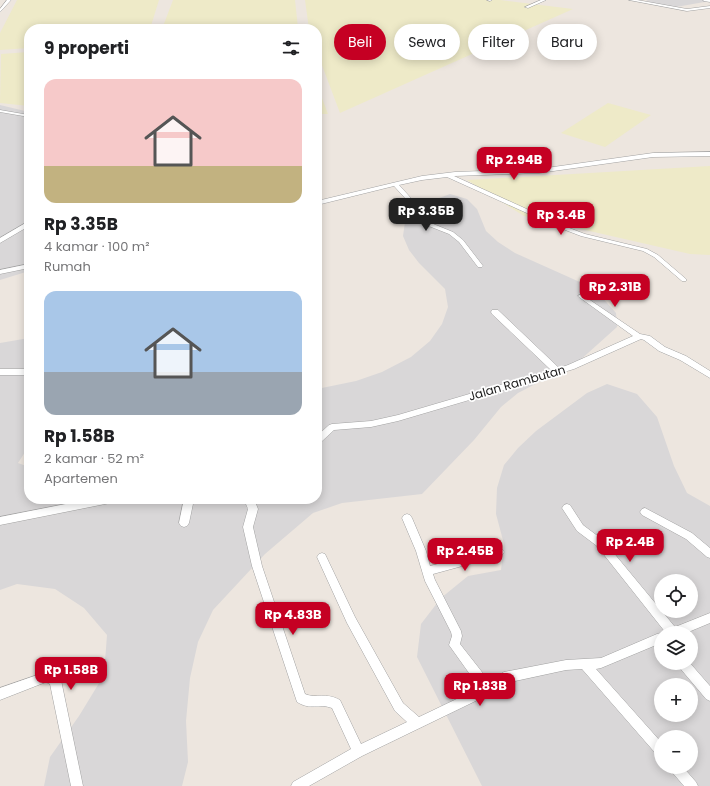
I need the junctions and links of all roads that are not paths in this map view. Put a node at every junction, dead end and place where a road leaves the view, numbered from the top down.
1 (9, 0) edge
2 (544, 0) edge
3 (631, 0) edge
4 (705, 0) edge
5 (710, 1) edge
6 (526, 7) dead end
7 (710, 7) edge
8 (0, 11) edge
9 (2, 111) edge
10 (24, 115) edge
11 (0, 117) edge
12 (710, 154) edge
13 (447, 175) junction
14 (395, 184) junction
15 (322, 202) edge
16 (24, 226) edge
17 (0, 233) edge
18 (3, 240) edge
19 (480, 266) dead end
20 (24, 267) edge
21 (0, 272) edge
22 (684, 280) dead end
23 (582, 296) dead end
24 (495, 312) dead end
25 (638, 336) junction
26 (557, 371) junction
27 (0, 372) edge
28 (24, 372) edge
29 (710, 375) edge
30 (322, 436) edge
31 (85, 504) edge
32 (188, 504) edge
33 (251, 504) edge
34 (567, 508) dead end
35 (645, 512) dead end
36 (407, 518) dead end
37 (0, 521) edge
38 (184, 523) dead end
39 (499, 552) dead end
40 (710, 554) edge
41 (322, 557) dead end
42 (426, 571) junction
43 (710, 618) edge
44 (668, 626) edge
45 (691, 626) edge
46 (654, 641) edge
47 (585, 665) junction
48 (689, 670) edge
49 (488, 689) junction
50 (0, 694) edge
51 (710, 695) edge
52 (418, 724) junction
53 (654, 743) edge
54 (358, 752) junction
55 (681, 774) edge
56 (77, 786) edge
57 (297, 786) edge
58 (692, 786) edge

1 - 8 street
2 - 6 street
3 - 7 street
4 - 5 street
9 - 10 street
9 - 11 street
12 - 13 street
13 - 14 street
13 - 22 street
14 - 15 street
14 - 19 street
16 - 18 street
17 - 18 street
20 - 21 street
23 - 25 street
24 - 26 street
25 - 26 street, Jalan Rambutan
25 - 29 street
26 - 30 street, Jalan Rambutan
27 - 28 street
31 - 37 street
32 - 38 street
33 - 54 street
34 - 44 street
35 - 40 street
36 - 42 street
39 - 42 street
41 - 52 street
42 - 49 street
43 - 45 street
46 - 47 street
47 - 49 street
47 - 53 street
48 - 51 street
49 - 52 street
50 - 56 street
52 - 54 street
54 - 57 street
55 - 58 street

